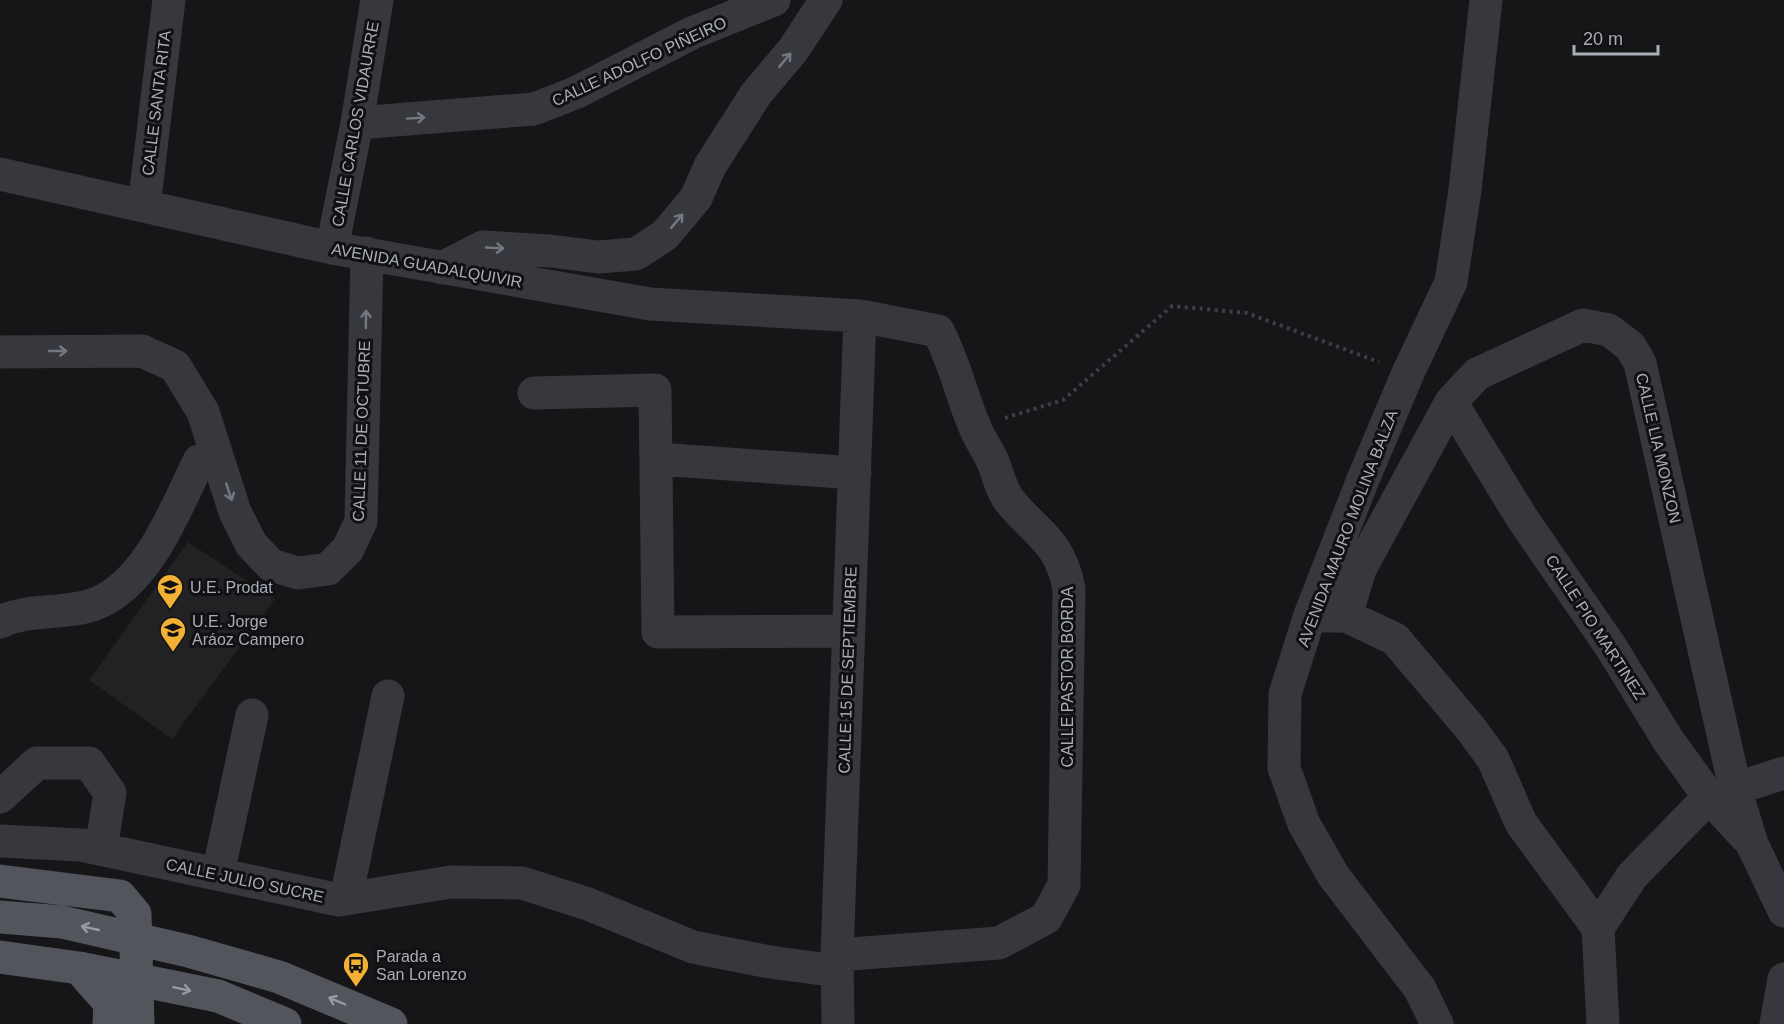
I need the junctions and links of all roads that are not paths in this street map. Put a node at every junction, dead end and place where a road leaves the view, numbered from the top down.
1 (169, 0) edge
2 (377, 0) edge
3 (774, 0) edge
4 (826, 0) edge
5 (1486, 0) edge
6 (357, 123) junction
7 (0, 174) edge
8 (144, 206) junction
9 (332, 248) junction
10 (367, 253) junction
11 (442, 268) junction
12 (860, 316) junction
13 (0, 352) edge
14 (534, 393) dead end
15 (1451, 402) junction
16 (217, 456) junction
17 (658, 459) junction
18 (855, 473) junction
19 (1310, 615) junction
20 (1346, 616) junction
21 (0, 622) edge
22 (848, 631) junction
23 (388, 696) dead end
24 (252, 715) dead end
25 (1784, 773) edge
26 (1722, 792) junction
27 (0, 797) edge
28 (0, 841) edge
29 (101, 849) junction
30 (218, 874) junction
31 (2, 881) edge
32 (346, 898) junction
33 (1784, 911) edge
34 (0, 917) edge
35 (1598, 928) junction
36 (0, 957) edge
37 (837, 963) junction
38 (79, 968) junction
39 (1784, 979) edge
40 (117, 1017) edge
41 (138, 1024) edge
42 (285, 1024) edge
43 (391, 1024) edge
44 (838, 1024) edge
45 (1437, 1024) edge
46 (1604, 1024) edge
47 (1776, 1024) edge

1 - 8 street, CALLE SANTA RITA
2 - 6 street, CALLE CARLOS VIDAURRE
6 -> 3 street, CALLE ADOLFO PIÑEIRO
11 -> 4 street
5 - 19 street, AVENIDA MAURO MOLINA BALZA
6 - 9 street, CALLE CARLOS VIDAURRE
7 - 8 street, AVENIDA GUADALQUIVIR
8 - 9 street, AVENIDA GUADALQUIVIR
9 - 10 street, AVENIDA GUADALQUIVIR
10 - 11 street, AVENIDA GUADALQUIVIR
16 -> 10 street, CALLE 11 DE OCTUBRE
11 - 12 street, AVENIDA GUADALQUIVIR
12 - 18 street, CALLE 15 DE SEPTIEMBRE
12 - 37 street, CALLE PASTOR BORDA
13 -> 16 street, CALLE 11 DE OCTUBRE
14 - 17 street
15 - 20 street, CALLE LIA MONZON
15 - 26 street, CALLE PIO MARTINEZ
15 - 26 street, CALLE LIA MONZON
16 - 21 street
17 - 18 street
17 - 22 street
18 - 22 street, CALLE 15 DE SEPTIEMBRE
19 - 20 street
19 - 45 street, AVENIDA MAURO MOLINA BALZA
20 - 35 street
22 - 37 street, CALLE 15 DE SEPTIEMBRE
23 - 32 street
24 - 30 street
25 - 26 street
26 - 33 street, CALLE PIO MARTINEZ
26 - 35 street
27 - 29 street
28 - 29 street, CALLE JULIO SUCRE
29 - 30 street, CALLE JULIO SUCRE
30 - 32 street, CALLE JULIO SUCRE
31 - 41 main road
32 - 37 street, CALLE JULIO SUCRE
43 -> 34 main road
35 - 46 street
36 - 38 main road
37 - 44 street, CALLE 15 DE SEPTIEMBRE
38 - 40 main road
38 -> 42 main road
39 - 47 street

